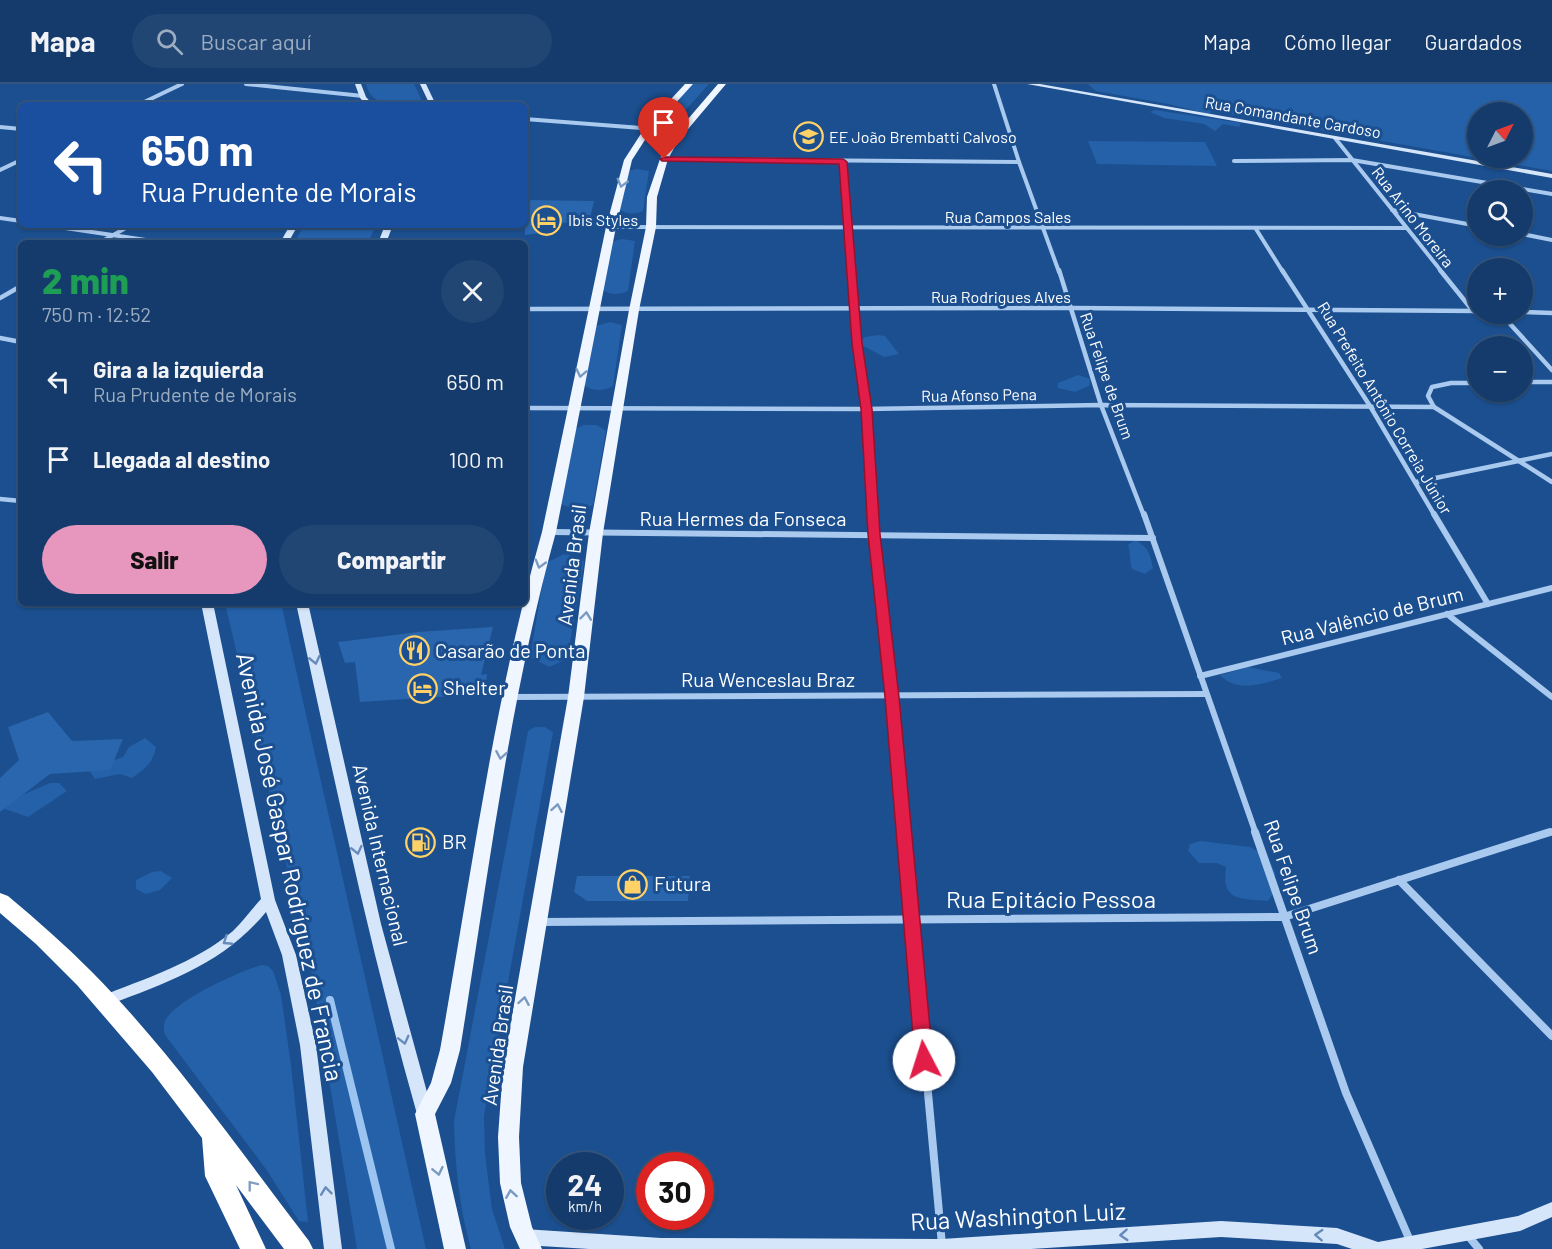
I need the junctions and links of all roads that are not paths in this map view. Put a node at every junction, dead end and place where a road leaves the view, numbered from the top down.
1 (182, 84) edge
2 (246, 84) edge
3 (358, 84) edge
4 (423, 84) edge
5 (689, 84) edge
6 (722, 84) edge
7 (994, 84) edge
8 (1030, 84) edge
9 (363, 97) junction
10 (144, 102) edge
11 (353, 102) edge
12 (367, 102) edge
13 (432, 102) edge
14 (528, 119) edge
15 (0, 127) edge
16 (650, 128) junction
17 (18, 129) edge
18 (680, 131) junction
19 (1335, 138) junction
20 (664, 159) junction
21 (1353, 160) junction
22 (18, 161) edge
23 (1234, 161) dead end
24 (843, 162) junction
25 (1019, 162) junction
26 (0, 170) edge
27 (1552, 176) edge
28 (1552, 194) edge
29 (1391, 209) junction
30 (0, 218) edge
31 (18, 221) edge
32 (1467, 224) edge
33 (611, 227) junction
34 (651, 227) junction
35 (65, 228) edge
36 (126, 228) edge
37 (849, 228) junction
38 (1406, 228) junction
39 (1045, 229) junction
40 (1256, 229) junction
41 (113, 235) junction
42 (1533, 237) edge
43 (104, 240) edge
44 (146, 240) edge
45 (1551, 241) edge
46 (18, 288) edge
47 (0, 298) edge
48 (1467, 302) edge
49 (1071, 308) junction
50 (528, 309) edge
51 (595, 310) junction
52 (634, 310) junction
53 (855, 310) junction
54 (1309, 310) junction
55 (1467, 312) edge
56 (1533, 312) edge
57 (1552, 313) edge
58 (1510, 324) edge
59 (0, 338) edge
60 (18, 341) edge
61 (1552, 370) edge
62 (1533, 382) edge
63 (1552, 382) edge
64 (1467, 383) edge
65 (1101, 405) junction
66 (1370, 406) junction
67 (1434, 407) junction
68 (528, 408) edge
69 (574, 408) junction
70 (617, 408) junction
71 (866, 409) junction
72 (1552, 454) edge
73 (1520, 461) junction
74 (1416, 482) junction
75 (1552, 482) edge
76 (0, 499) edge
77 (18, 501) edge
78 (549, 532) junction
79 (596, 533) junction
80 (874, 534) junction
81 (1153, 538) junction
82 (1552, 588) edge
83 (1488, 604) junction
84 (208, 606) edge
85 (304, 606) edge
86 (1447, 614) junction
87 (1200, 676) junction
88 (1206, 694) junction
89 (510, 697) junction
90 (576, 697) junction
91 (892, 697) junction
92 (1552, 697) edge
93 (1552, 832) edge
94 (1399, 880) junction
95 (268, 900) junction
96 (0, 901) edge
97 (1284, 917) junction
98 (911, 920) junction
99 (538, 922) junction
100 (104, 1001) junction
101 (1552, 1036) edge
102 (425, 1114) junction
103 (214, 1137) junction
104 (1552, 1209) edge
105 (1466, 1233) junction
106 (528, 1243) edge
107 (1411, 1243) junction
108 (942, 1247) junction
109 (657, 1248) edge
110 (253, 1249) edge
111 (300, 1249) edge
112 (333, 1249) edge
113 (455, 1249) edge
114 (1375, 1249) edge
115 (1380, 1249) edge
116 (1479, 1249) edge

1 - 10 street
2 - 9 street
3 - 9 main road
4 - 13 main road
5 - 16 main road, Avenida Brasil
6 - 18 main road, Avenida Brasil
7 - 25 street, Rua Felipe de Brum
8 - 19 main road, Rua Comandante Cardoso
9 - 11 main road
9 - 12 main road
14 - 16 street
15 - 17 street
16 - 18 street
16 -> 33 main road, Avenida Brasil
18 - 20 main road, Avenida Brasil
19 - 21 street, Rua Arino Moreira
19 - 27 main road, Rua Comandante Cardoso
20 - 24 street
20 - 34 main road, Avenida Brasil
21 - 23 street
21 - 28 street
21 - 29 street, Rua Arino Moreira
22 - 26 street
24 - 25 street
24 - 37 street
25 - 39 street, Rua Felipe de Brum
29 - 32 street
29 - 38 street, Rua Arino Moreira
30 - 31 street
33 - 34 street, Rua Campos Sales
33 - 51 main road, Avenida Brasil
34 - 37 street, Rua Campos Sales
34 - 52 main road, Avenida Brasil
35 - 41 street
36 - 41 street
37 - 39 street, Rua Campos Sales
37 - 53 street
38 - 40 street, Rua Campos Sales
38 - 48 street, Rua Arino Moreira
39 - 40 street, Rua Campos Sales
39 - 49 street, Rua Felipe de Brum
40 - 54 street, Rua Prefeito Antônio Correia Júnior
41 - 43 street
41 - 44 street
42 - 45 street
46 - 47 street
49 - 53 street, Rua Rodrigues Alves
49 - 54 street, Rua Rodrigues Alves
49 - 65 street, Rua Felipe de Brum
50 - 51 street, Rua Rodrigues Alves
51 - 52 street, Rua Rodrigues Alves
51 -> 69 main road, Avenida Brasil
52 - 53 street, Rua Rodrigues Alves
52 - 70 main road, Avenida Brasil
53 - 71 street
54 - 55 street, Rua Rodrigues Alves
54 - 66 street, Rua Prefeito Antônio Correia Júnior
56 - 57 street
58 - 61 street
59 - 60 street
62 - 63 street
64 - 67 street
65 - 66 street, Rua Afonso Pena
65 - 71 street, Rua Afonso Pena
65 - 81 street, Rua Felipe de Brum
66 - 67 street, Rua Afonso Pena
66 - 74 street, Rua Prefeito Antônio Correia Júnior
67 - 73 street
68 - 69 street, Rua Afonso Pena
69 - 70 street, Rua Afonso Pena
69 - 78 main road, Avenida Brasil
70 - 71 street, Rua Afonso Pena
70 - 79 main road, Avenida Brasil
71 - 80 street
72 - 73 street
73 - 74 street
73 - 75 street
74 - 83 street, Rua Prefeito Antônio Correia Júnior
76 - 77 street
78 - 79 street, Rua Hermes da Fonseca
78 -> 89 main road, Avenida Brasil
79 - 80 street, Rua Hermes da Fonseca
90 -> 79 main road, Avenida Brasil
80 - 81 street, Rua Hermes da Fonseca
80 - 91 street
81 - 87 street, Rua Felipe Brum
82 - 83 street, Rua Valêncio de Brum
83 - 86 street, Rua Valêncio de Brum
84 - 95 main road, Avenida José Gaspar Rodríguez de Francia
85 -> 102 main road, Avenida Internacional
86 - 87 street, Rua Valêncio de Brum
86 - 92 street
87 - 88 street, Rua Felipe Brum
88 - 91 street, Rua Wenceslau Braz
88 - 97 street, Rua Felipe Brum
89 - 90 street, Rua Wenceslau Braz
89 -> 102 main road, Avenida Brasil
90 - 91 street, Rua Wenceslau Braz
99 -> 90 main road, Avenida Brasil
91 - 98 street
93 - 94 street, Rua Epitácio Pessoa
94 - 97 street, Rua Epitácio Pessoa
94 - 101 street
95 -> 100 main road
112 -> 95 main road, Avenida José Gaspar Rodríguez de Francia
96 - 100 highway
97 - 98 street, Rua Epitácio Pessoa
97 - 107 street, Rua Felipe Brum
98 - 99 street, Rua Epitácio Pessoa
98 - 108 street
106 -> 99 main road, Avenida Brasil
100 - 103 highway
102 -> 113 main road
103 - 110 highway
111 -> 103 highway
104 - 105 main road
105 - 107 main road
105 - 116 street
106 - 109 main road, Rua Washington Luiz
107 - 115 main road
108 - 109 main road, Rua Washington Luiz
114 -> 108 main road, Rua Washington Luiz

